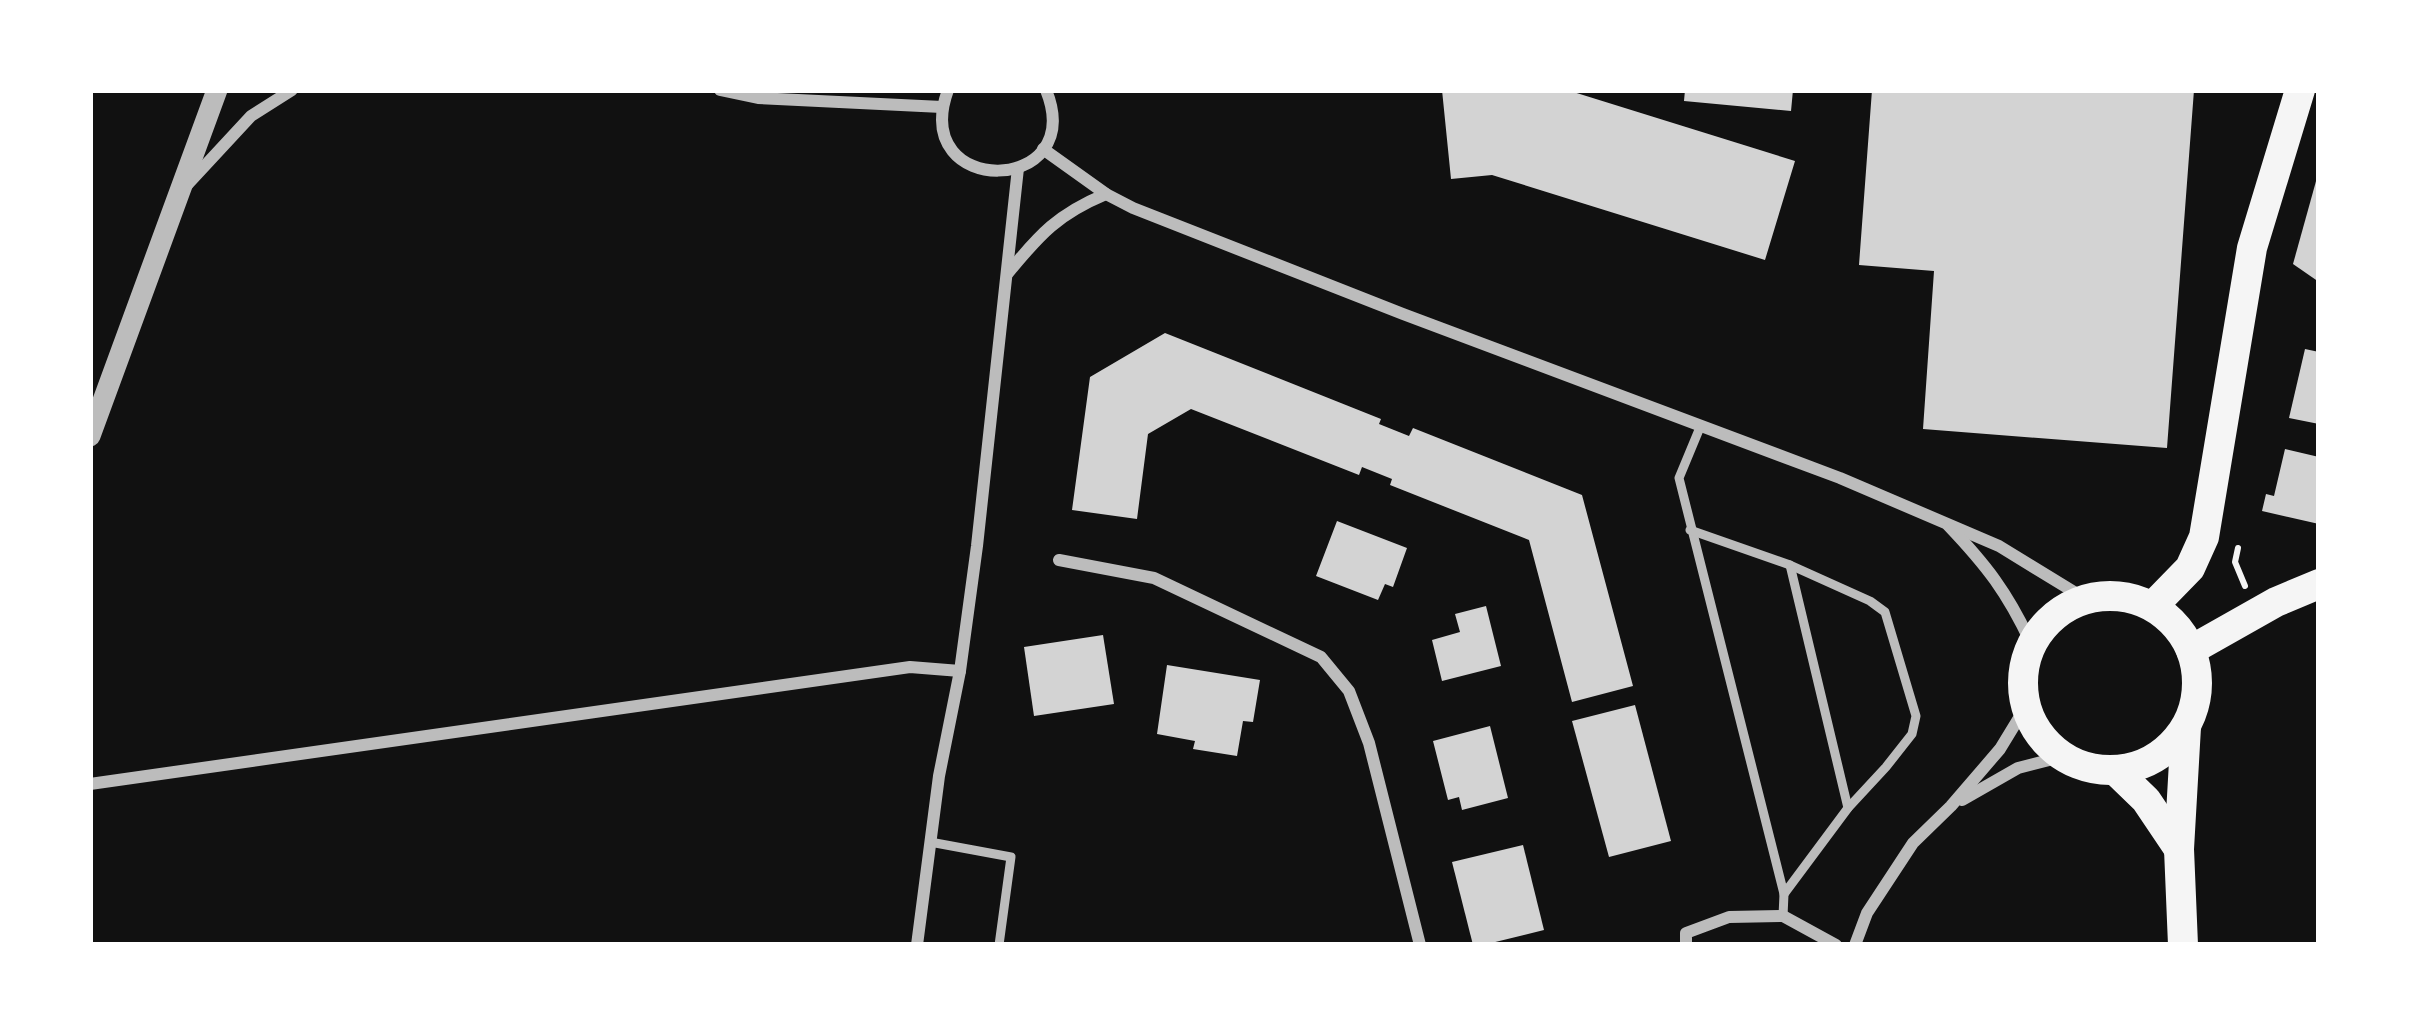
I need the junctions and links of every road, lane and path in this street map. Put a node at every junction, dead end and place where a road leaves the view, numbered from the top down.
1 (217, 90) edge
2 (292, 90) edge
3 (720, 90) edge
4 (948, 90) edge
5 (1046, 90) edge
6 (2300, 90) edge
7 (942, 107) junction
8 (1043, 149) junction
9 (1018, 168) junction
10 (1106, 194) junction
11 (178, 195) junction
12 (1007, 274) junction
13 (1701, 424) junction
14 (90, 436) edge
15 (1943, 520) junction
16 (1690, 530) junction
17 (1059, 560) dead end
18 (1790, 565) junction
19 (2319, 584) edge
20 (2084, 598) junction
21 (2152, 606) junction
22 (2031, 643) junction
23 (2191, 650) junction
24 (960, 671) junction
25 (2025, 708) junction
26 (2186, 727) junction
27 (2061, 757) junction
28 (2116, 771) junction
29 (90, 784) edge
30 (1951, 806) junction
31 (1848, 808) junction
32 (931, 842) junction
33 (2180, 849) junction
34 (1784, 894) junction
35 (1783, 916) junction
36 (917, 945) edge
37 (999, 945) edge
38 (1420, 945) edge
39 (1686, 945) edge
40 (1836, 945) edge
41 (1856, 945) edge
42 (2182, 945) edge

1 - 11 street
2 - 11 street
3 - 7 street
4 - 7 street
5 - 8 street
6 - 21 main road
7 - 9 street
8 - 9 street
8 - 10 street
9 - 12 street
10 - 12 street
10 - 13 street
11 - 14 street
12 - 24 street
13 - 15 street
13 - 16 lane
15 - 20 street
15 - 22 street
16 - 18 lane
16 - 34 lane
17 - 38 street
18 - 31 lane
18 - 31 lane
19 - 23 main road
20 - 21 main road
20 - 22 main road
21 - 23 main road
22 - 25 main road
23 - 26 main road
24 - 29 street
24 - 32 street
25 - 27 main road
25 - 30 street
26 - 28 main road
26 - 33 main road
27 - 28 main road
27 - 30 street
28 - 33 main road
30 - 41 street
31 - 34 lane
32 - 36 street
32 - 37 lane
33 - 42 main road
34 - 35 lane
35 - 39 street
35 - 40 street

